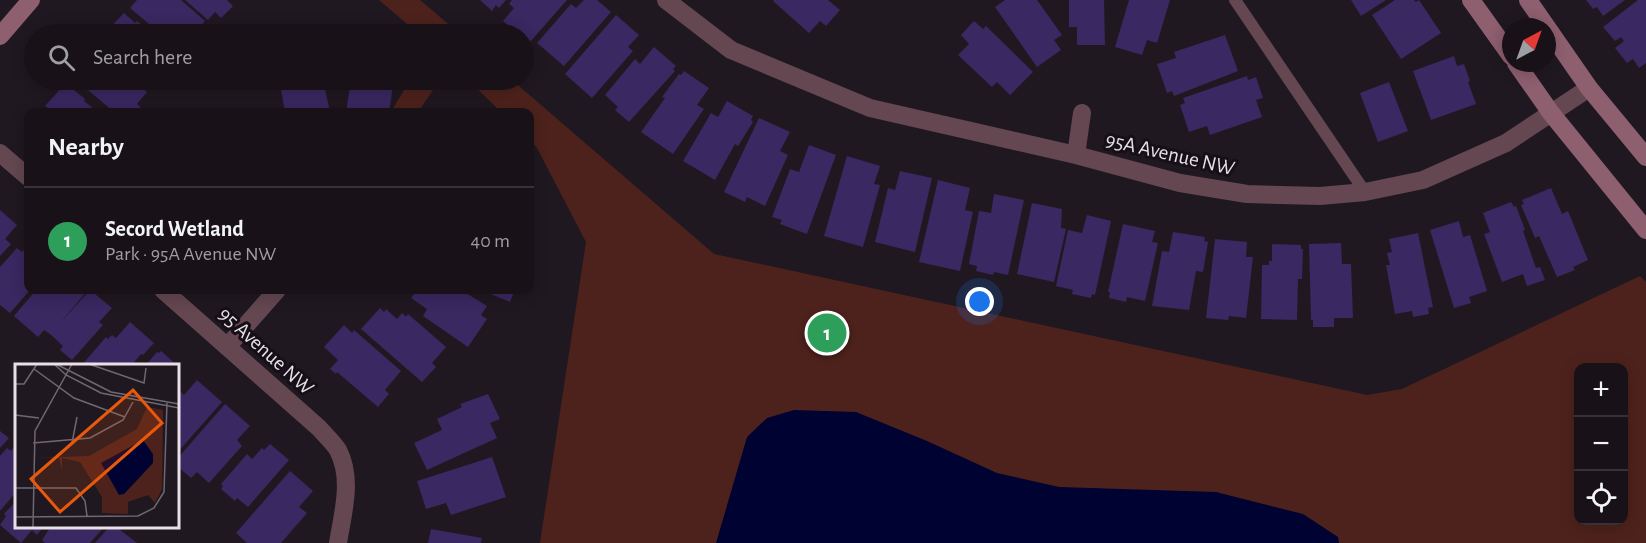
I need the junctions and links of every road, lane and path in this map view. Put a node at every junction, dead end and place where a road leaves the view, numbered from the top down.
1 (31, 0) edge
2 (666, 0) edge
3 (1235, 0) edge
4 (1471, 0) edge
5 (1528, 0) edge
6 (0, 36) edge
7 (1502, 43) edge
8 (1522, 72) edge
9 (1589, 88) junction
10 (1082, 113) dead end
11 (1551, 113) junction
12 (0, 153) edge
13 (1076, 155) junction
14 (1646, 158) edge
15 (24, 174) edge
16 (1365, 192) junction
17 (1646, 230) edge
18 (167, 294) edge
19 (273, 294) edge
20 (227, 347) junction
21 (338, 543) edge

1 - 6 street
2 - 13 street, 95A Avenue NW
3 - 16 lane
4 - 7 street
5 - 9 street
8 - 11 street
9 - 11 street, 95A Avenue NW
9 - 14 street
10 - 13 street, 95A Avenue NW
11 - 16 street, 95A Avenue NW
11 - 17 street
12 - 15 street
13 - 16 street, 95A Avenue NW
18 - 20 street, 95 Avenue NW
19 - 20 street
20 - 21 street, 95 Avenue NW

